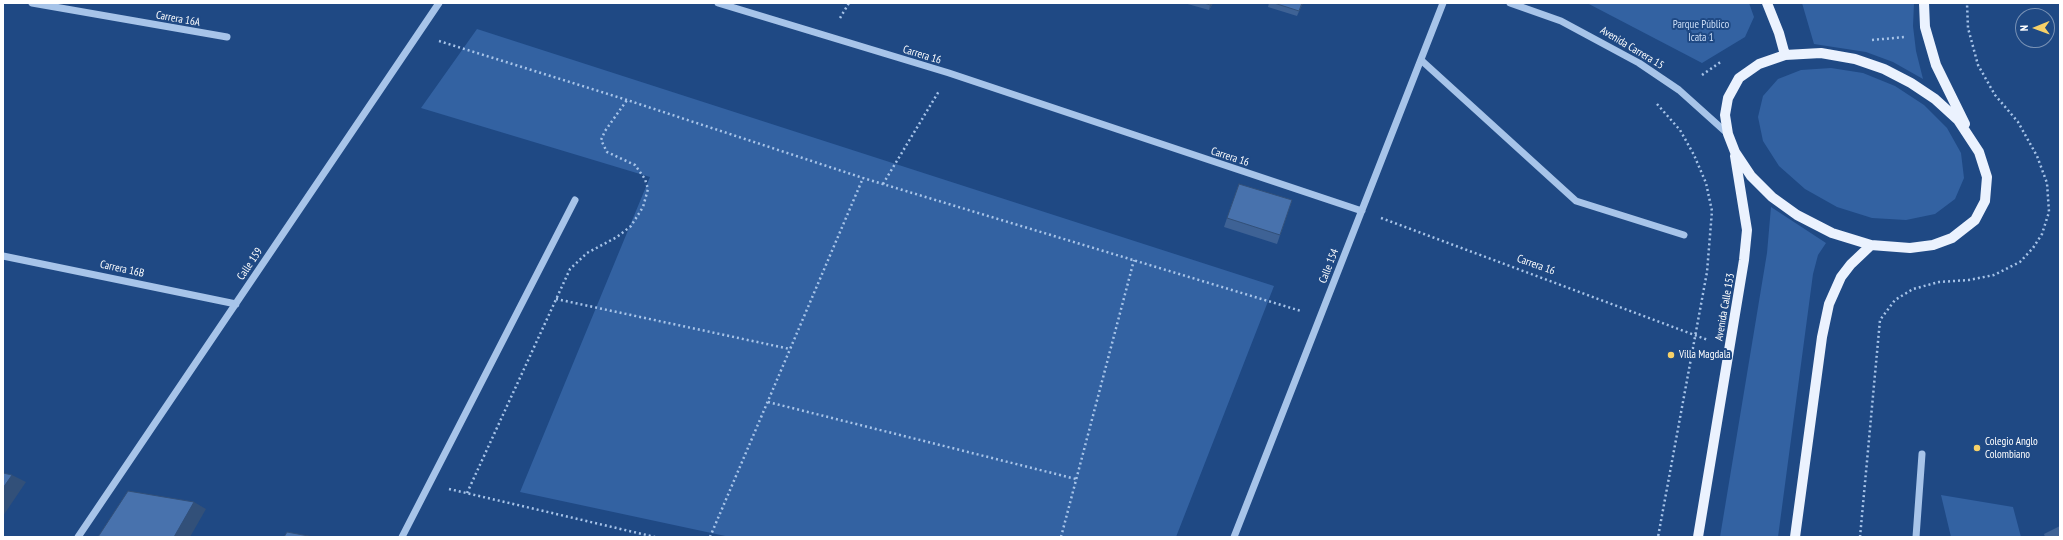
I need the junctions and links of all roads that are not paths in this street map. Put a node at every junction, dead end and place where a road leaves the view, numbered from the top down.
1 (32, 3) edge
2 (439, 3) edge
3 (718, 3) edge
4 (1443, 3) edge
5 (1510, 3) edge
6 (1767, 3) edge
7 (1924, 3) edge
8 (227, 37) dead end
9 (1785, 55) junction
10 (1421, 60) junction
11 (1728, 134) junction
12 (1735, 152) junction
13 (1979, 152) junction
14 (575, 200) dead end
15 (1362, 211) junction
16 (1684, 235) dead end
17 (1871, 245) junction
18 (3, 256) edge
19 (236, 304) junction
20 (1922, 454) dead end
21 (78, 537) edge
22 (402, 537) edge
23 (1234, 537) edge
24 (1698, 537) edge
25 (1795, 537) edge
26 (1916, 537) edge

1 - 8 street, Carrera 16A
2 - 19 street, Calle 159
3 - 15 street, Carrera 16
4 - 10 street, Calle 154
5 - 11 street, Avenida Carrera 15
6 - 9 main road
7 - 13 main road
9 - 11 main road
9 - 13 main road
10 - 15 street, Calle 154
10 - 16 street
11 - 12 main road
12 - 17 main road
12 - 24 main road, Avenida Calle 153
13 - 17 main road
14 - 22 street
15 - 23 street, Calle 154
17 - 25 main road
18 - 19 street, Carrera 16B
19 - 21 street, Calle 159
20 - 26 street

